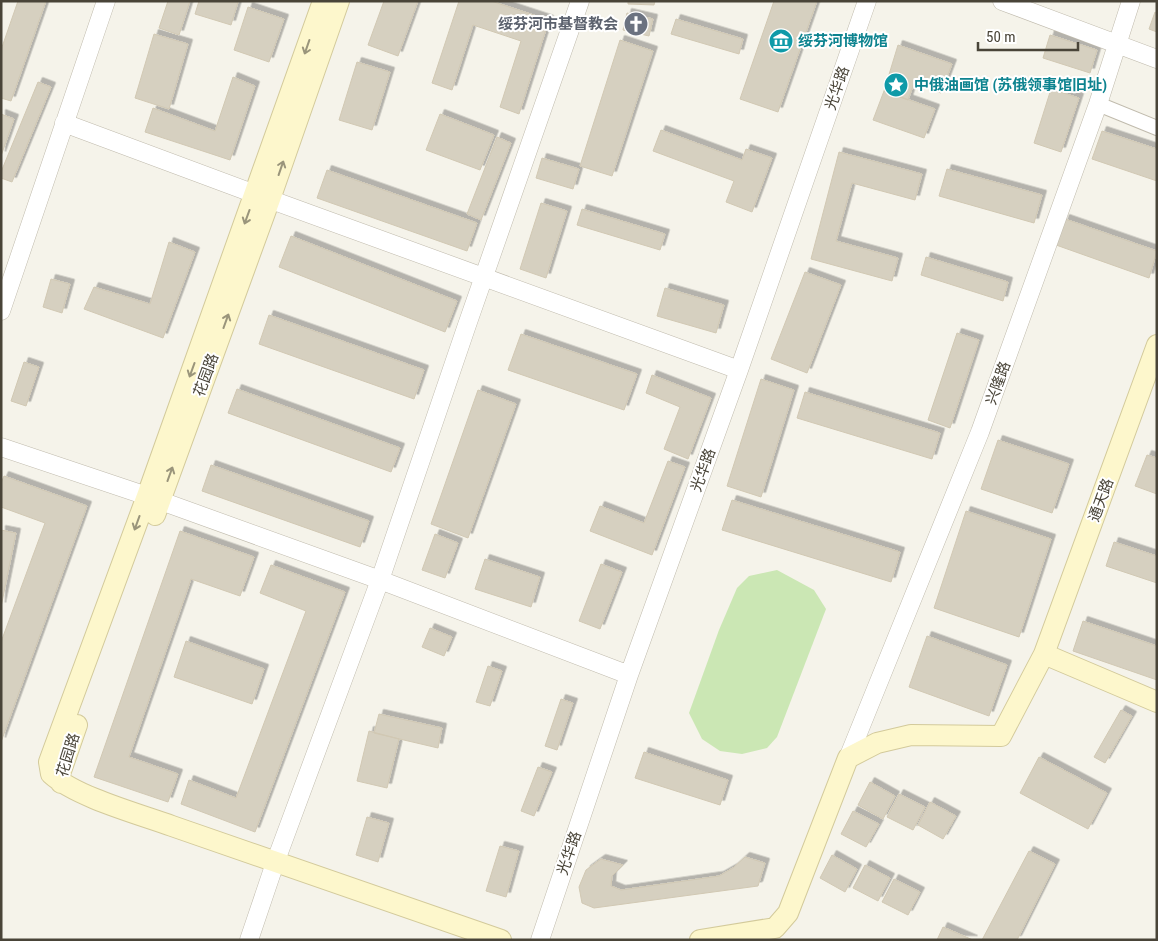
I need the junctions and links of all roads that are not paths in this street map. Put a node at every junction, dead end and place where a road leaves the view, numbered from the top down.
1 (106, 1) edge
2 (323, 1) edge
3 (339, 1) edge
4 (580, 1) edge
5 (868, 1) edge
6 (1002, 1) edge
7 (1131, 1) edge
8 (1117, 44) junction
9 (1157, 59) edge
10 (1098, 104) junction
11 (64, 123) junction
12 (1157, 128) edge
13 (263, 197) junction
14 (484, 277) junction
15 (1, 311) edge
16 (1157, 345) edge
17 (739, 370) junction
18 (1, 447) edge
19 (153, 499) junction
20 (380, 580) junction
21 (1044, 654) junction
22 (629, 675) junction
23 (1157, 702) edge
24 (848, 758) junction
25 (275, 863) junction
26 (249, 940) edge
27 (502, 940) edge
28 (540, 940) edge
29 (700, 940) edge

1 - 11 street
2 -> 13 main road, 花园路
13 -> 3 main road, 花园路
4 - 14 street
5 - 17 street, 光华路
6 - 8 street
7 - 8 street, 兴隆路
8 - 9 street
8 - 10 street, 兴隆路
10 - 12 street
10 - 24 street, 兴隆路
11 - 13 street
11 - 15 street
13 - 14 street
13 - 19 main road, 花园路
14 - 17 street
14 - 20 street
16 - 21 main road, 通天路
17 - 22 street, 光华路
18 - 19 street
19 - 20 street
19 - 25 main road, 花园路
20 - 22 street
20 - 25 street
21 - 23 main road
21 - 24 main road, 通天路
22 - 28 street, 光华路
24 - 29 main road
25 - 26 street
25 - 27 main road

